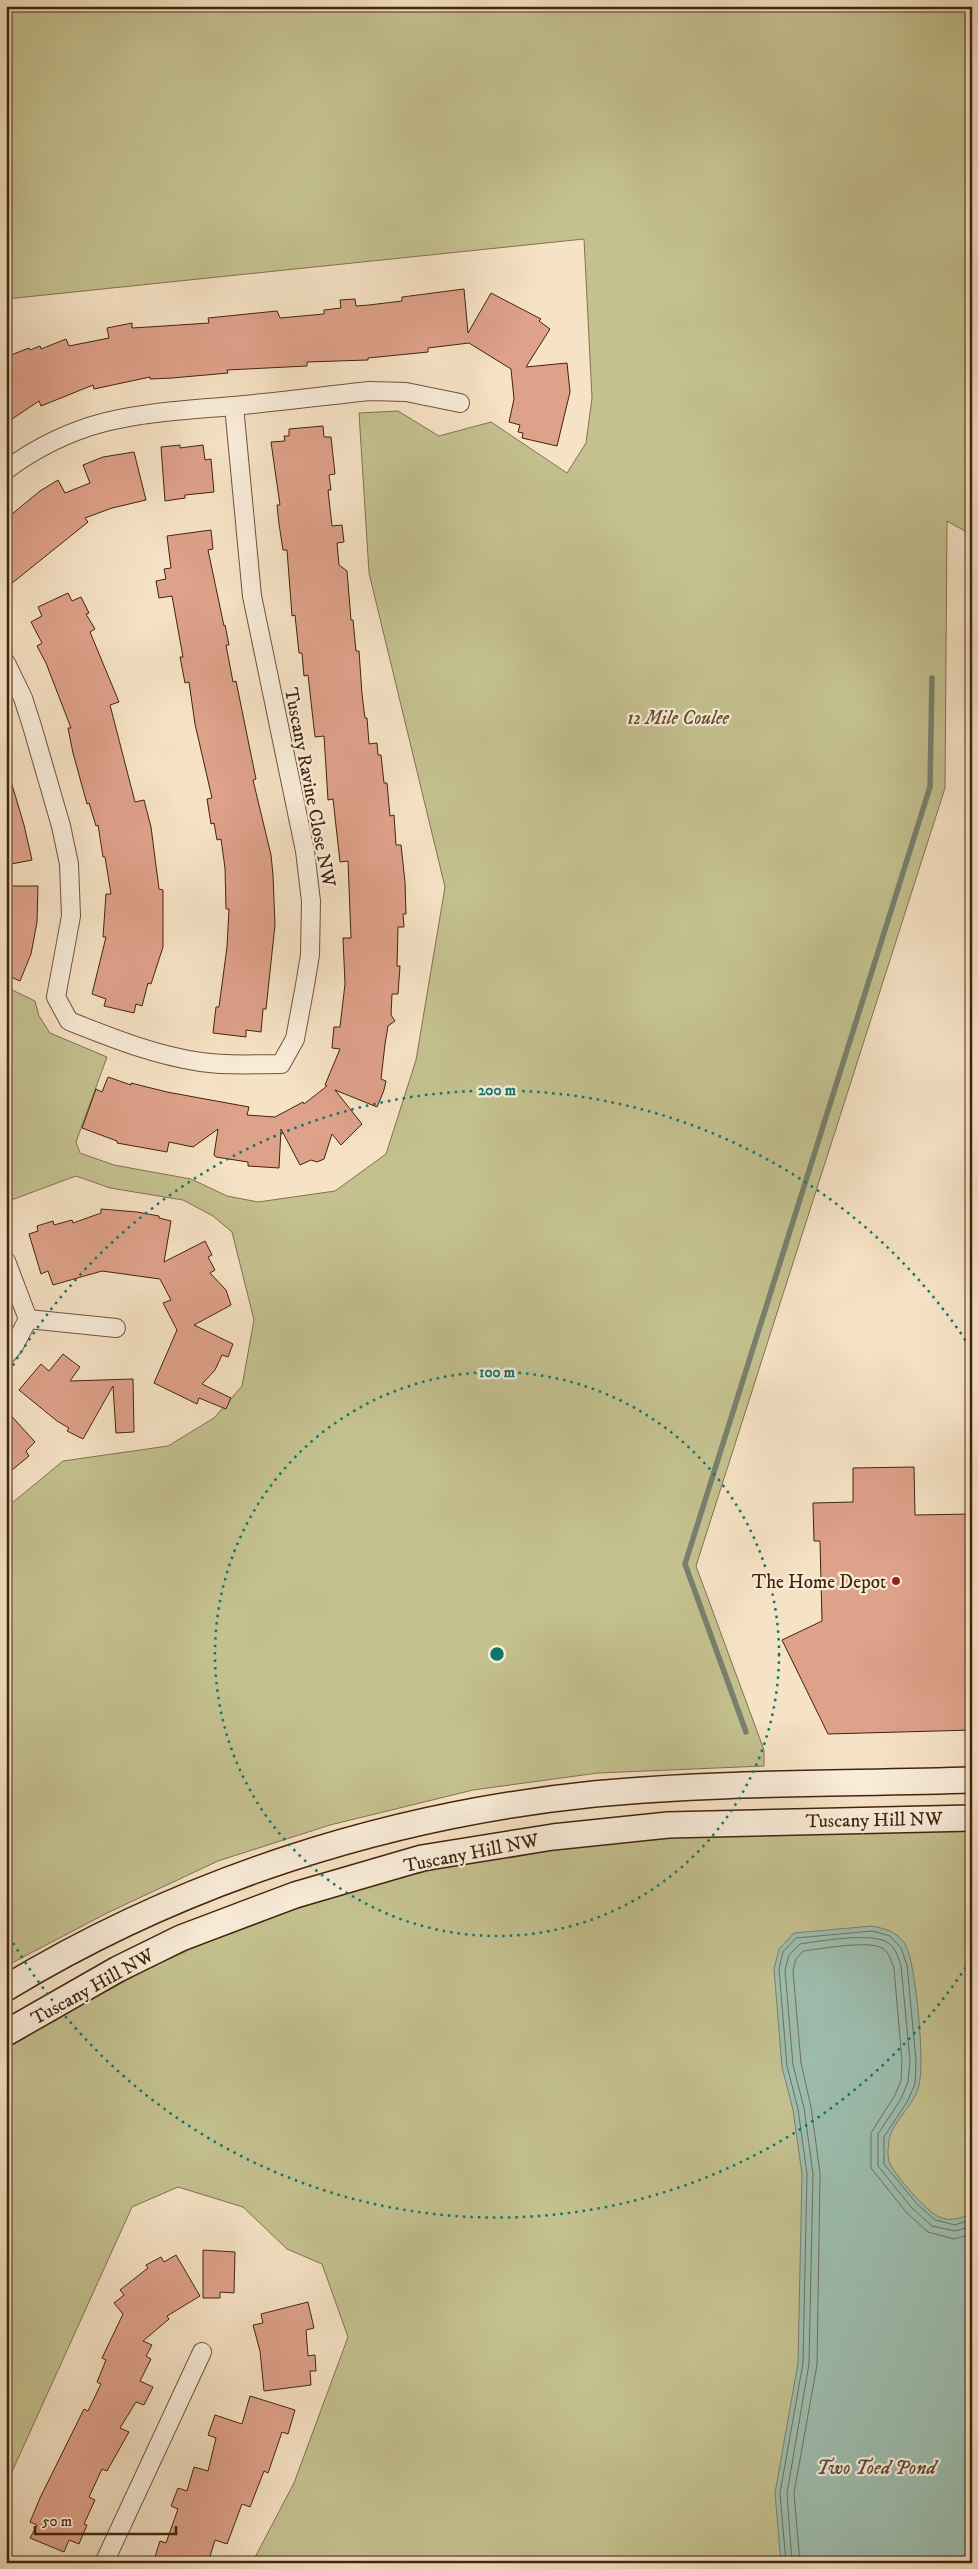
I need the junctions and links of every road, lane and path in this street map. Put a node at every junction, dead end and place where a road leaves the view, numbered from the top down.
1 (460, 403) dead end
2 (234, 406) junction
3 (6, 470) edge
4 (6, 663) edge
5 (6, 1261) edge
6 (28, 1320) junction
7 (116, 1328) dead end
8 (6, 1355) edge
9 (972, 1780) edge
10 (972, 1818) edge
11 (6, 1988) edge
12 (6, 2033) edge
13 (202, 2352) dead end
14 (104, 2563) edge

1 - 2 street
2 - 3 street
2 - 4 street, Tuscany Ravine Close NW
5 - 6 street
6 - 7 street
6 - 8 street
9 - 11 street, Tuscany Hill NW
10 - 12 street, Tuscany Hill NW
13 - 14 street

